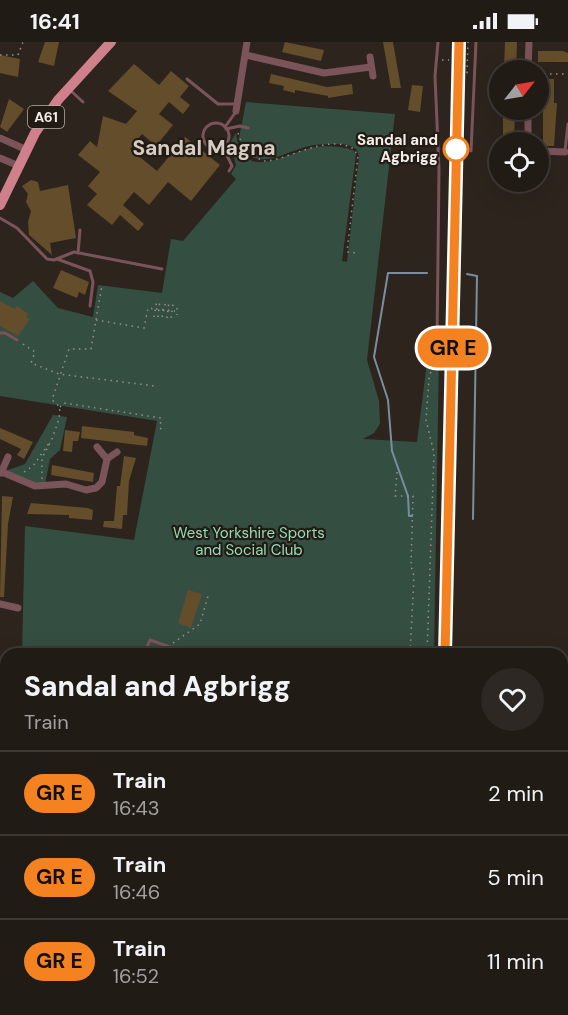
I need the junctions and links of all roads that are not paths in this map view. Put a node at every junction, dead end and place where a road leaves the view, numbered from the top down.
1 (111, 42) edge
2 (248, 42) edge
3 (438, 42) edge
4 (476, 42) edge
5 (529, 42) edge
6 (246, 55) junction
7 (370, 57) dead end
8 (528, 60) edge
9 (371, 67) junction
10 (373, 76) dead end
11 (187, 79) dead end
12 (68, 89) junction
13 (83, 102) dead end
14 (237, 108) junction
15 (568, 124) edge
16 (225, 128) junction
17 (248, 128) dead end
18 (0, 138) edge
19 (223, 147) junction
20 (27, 150) junction
21 (471, 151) dead end
22 (549, 151) edge
23 (565, 152) joint
24 (0, 158) edge
25 (20, 166) junction
26 (229, 171) dead end
27 (0, 205) edge
28 (0, 218) edge
29 (80, 230) dead end
30 (78, 253) junction
31 (57, 259) junction
32 (162, 269) dead end
33 (90, 306) dead end
34 (0, 333) edge
35 (17, 340) road end
36 (437, 340) road end
37 (97, 447) dead end
38 (117, 452) dead end
39 (8, 456) dead end
40 (107, 459) junction
41 (1, 473) edge
42 (0, 604) edge
43 (18, 608) dead end
44 (147, 648) edge
45 (170, 648) edge

1 - 12 main road, A61
2 - 6 street
3 - 36 lane
4 - 21 lane
5 - 8 street
6 - 9 street
6 - 14 street
7 - 9 street
9 - 10 street
11 - 14 lane
12 - 13 lane
12 - 20 main road, A61
14 - 16 lane
15 - 23 lane
16 - 17 lane
16 - 19 lane
16 - 19 lane
18 - 20 street
19 - 26 lane
20 - 25 main road, A61
22 - 23 street
24 - 25 street
25 - 27 main road, A61
28 - 31 lane
29 - 30 lane
30 - 31 lane
30 - 32 lane
31 - 33 lane
34 - 35 lane
37 - 40 street
38 - 40 street
39 - 41 street
40 - 41 street
42 - 43 street
44 - 45 lane

